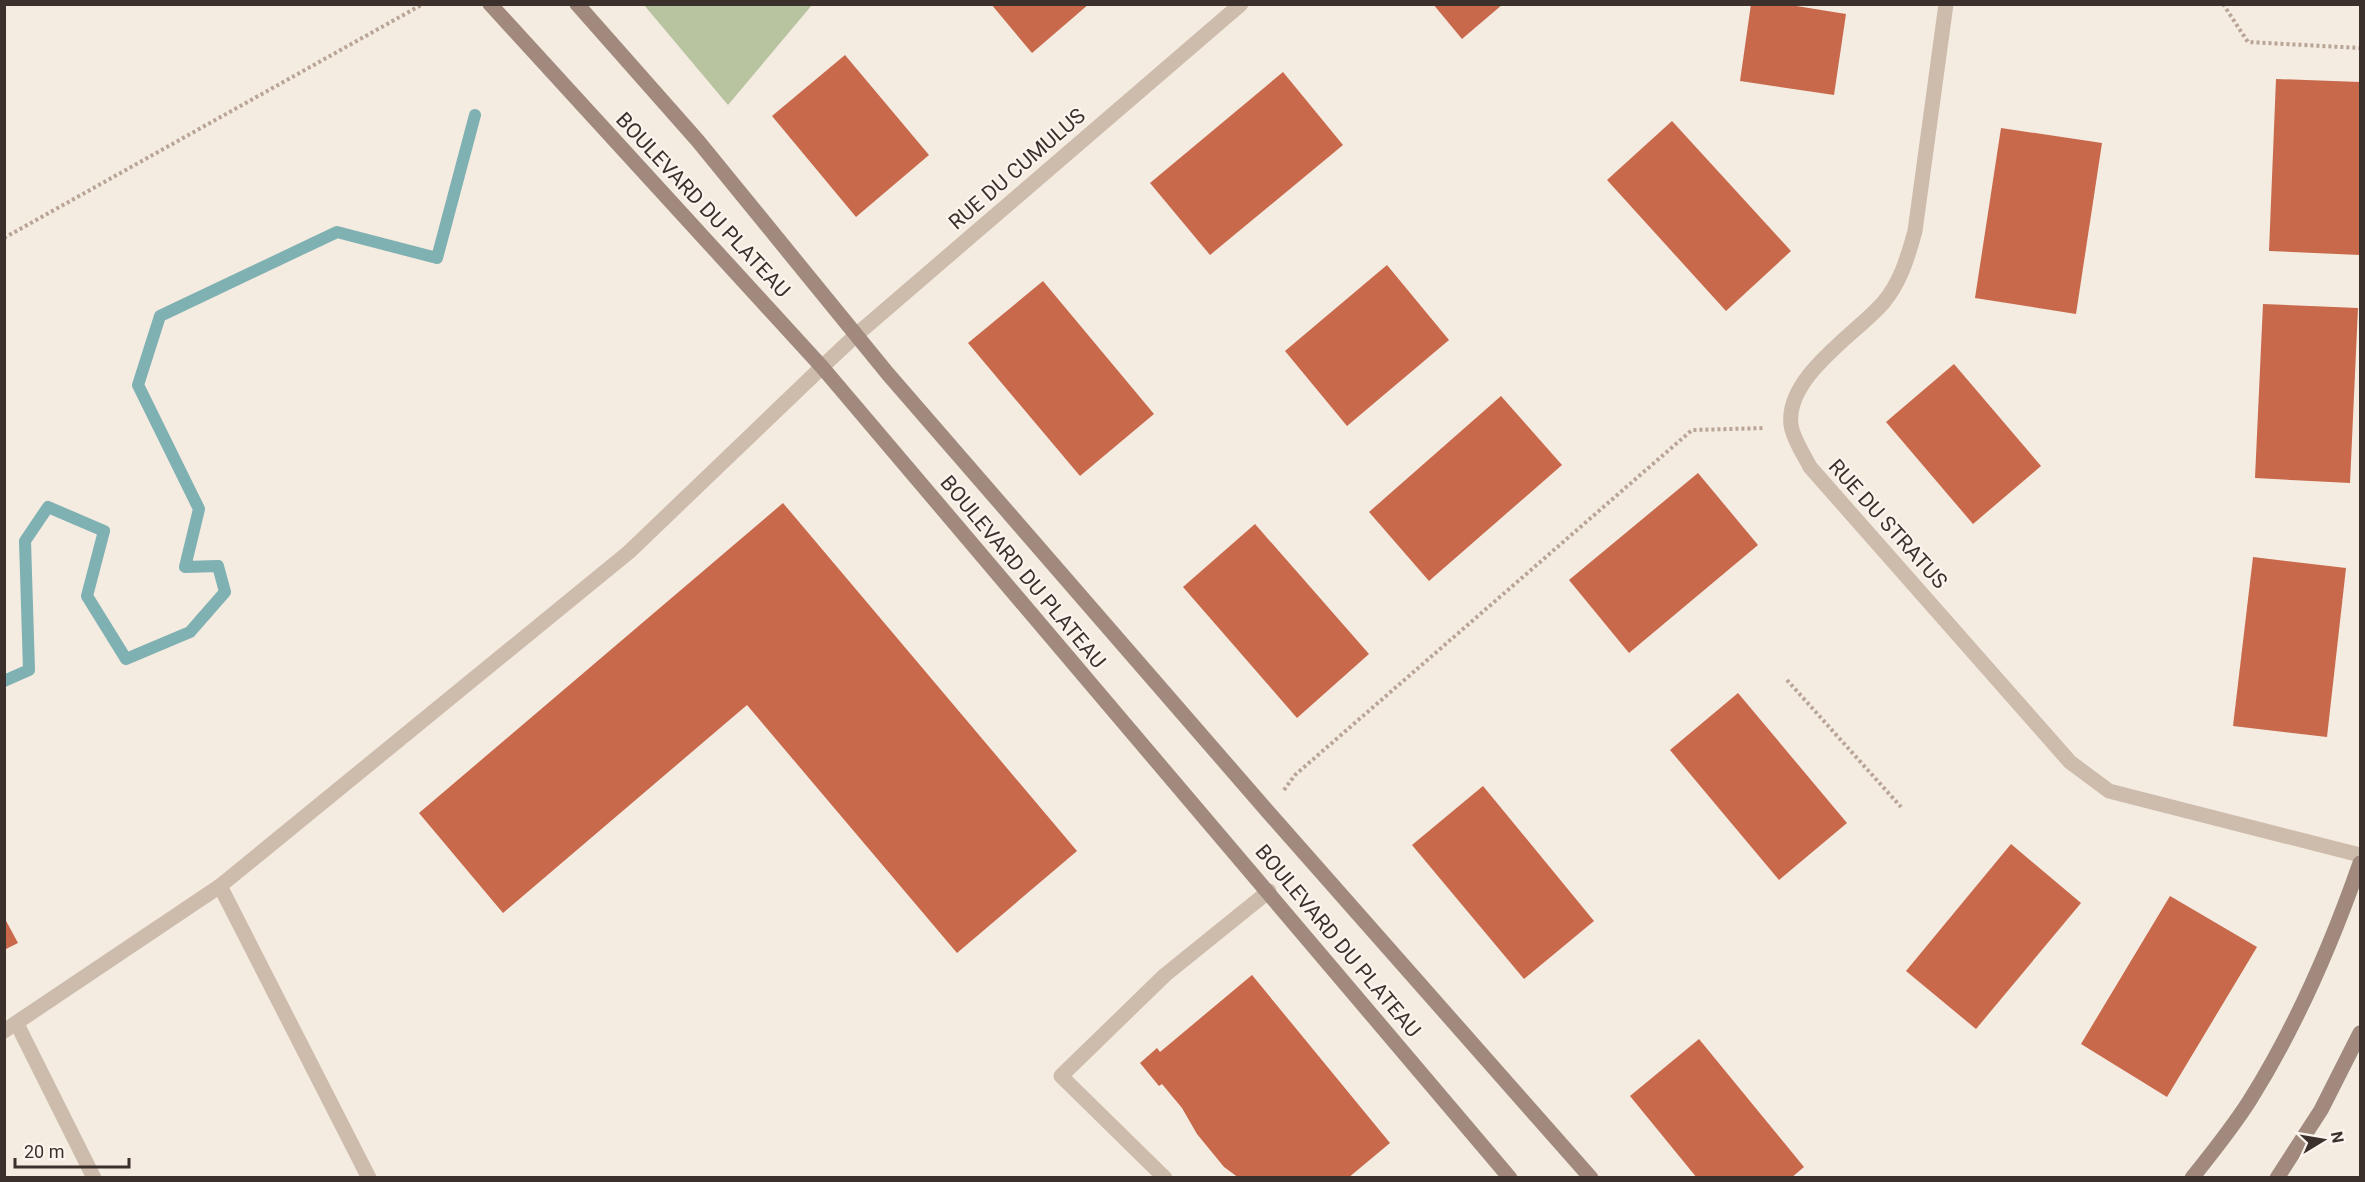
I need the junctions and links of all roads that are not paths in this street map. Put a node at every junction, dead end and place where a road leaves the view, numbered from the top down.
1 (490, 4) edge
2 (577, 4) edge
3 (1241, 4) edge
4 (1946, 4) edge
5 (855, 336) junction
6 (822, 367) junction
7 (2361, 855) edge
8 (2361, 863) edge
9 (220, 886) junction
10 (1269, 891) junction
11 (11, 1027) edge
12 (2361, 1033) edge
13 (2199, 1175) edge
14 (94, 1178) edge
15 (369, 1178) edge
16 (1165, 1178) edge
17 (1510, 1178) edge
18 (1591, 1178) edge
19 (2277, 1178) edge

1 - 6 main road, BOULEVARD DU PLATEAU
2 - 5 main road, BOULEVARD DU PLATEAU
3 - 5 street, RUE DU CUMULUS
4 - 7 street, RUE DU STRATUS
5 - 6 street, RUE DU CUMULUS
5 - 18 main road, BOULEVARD DU PLATEAU
6 - 9 street, RUE DU CUMULUS
6 - 10 main road, BOULEVARD DU PLATEAU
8 - 13 main road
9 - 11 street, RUE DU CUMULUS
9 - 15 street
10 - 16 street
10 - 17 main road, BOULEVARD DU PLATEAU
11 - 14 street
12 - 19 main road

